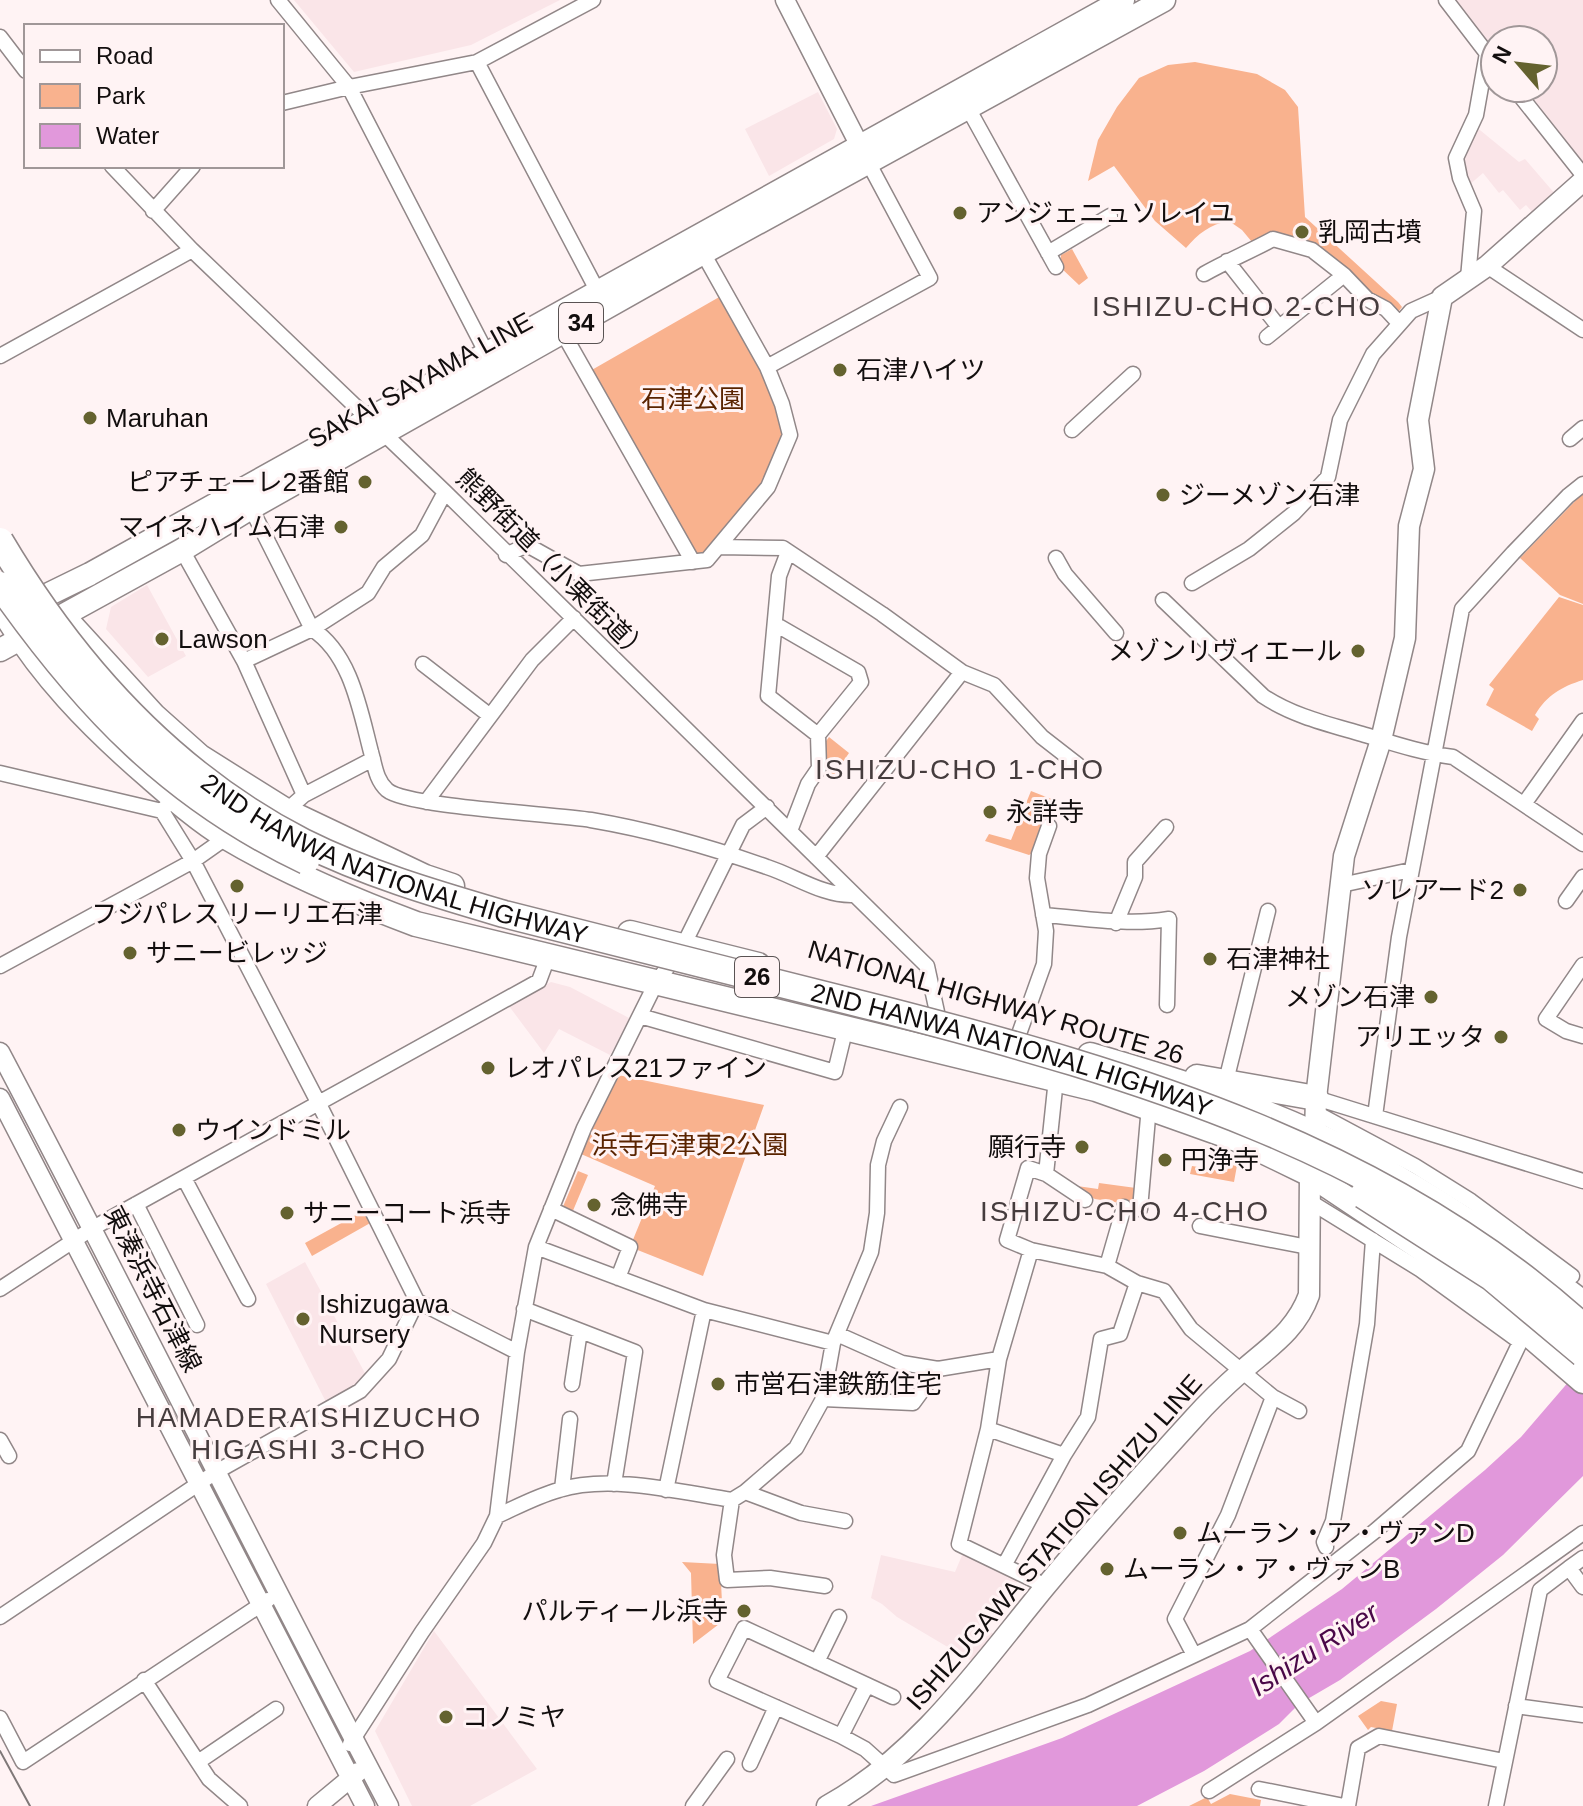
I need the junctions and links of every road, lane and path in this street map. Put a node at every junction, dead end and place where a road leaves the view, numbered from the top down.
1 (278, 0) edge
2 (593, 0) edge
3 (785, 0) edge
4 (1164, 0) edge
5 (1446, 0) edge
6 (1109, 3) edge
7 (0, 37) edge
8 (1479, 43) edge
9 (477, 62) junction
10 (24, 68) edge
11 (349, 87) junction
12 (284, 103) edge
13 (1479, 104) edge
14 (1526, 104) edge
15 (968, 108) junction
16 (864, 154) junction
17 (114, 168) edge
18 (191, 168) edge
19 (1583, 178) edge
20 (153, 211) junction
21 (1110, 216) dead end
22 (192, 250) junction
23 (703, 253) junction
24 (1227, 261) junction
25 (1487, 266) junction
26 (1204, 274) dead end
27 (1344, 275) junction
28 (1468, 278) junction
29 (598, 292) junction
30 (1442, 297) junction
31 (1579, 321) edge
32 (1399, 323) junction
33 (563, 333) junction
34 (487, 354) junction
35 (0, 356) edge
36 (767, 367) junction
37 (1133, 374) dead end
38 (376, 427) junction
39 (1583, 428) edge
40 (1072, 430) dead end
41 (1570, 439) dead end
42 (1583, 484) edge
43 (445, 492) junction
44 (251, 508) junction
45 (0, 532) edge
46 (0, 541) edge
47 (719, 547) junction
48 (182, 550) junction
49 (788, 552) junction
50 (506, 555) junction
51 (1056, 558) dead end
52 (693, 562) junction
53 (1192, 583) dead end
54 (0, 585) edge
55 (45, 596) junction
56 (1163, 600) dead end
57 (61, 615) junction
58 (574, 618) junction
59 (775, 624) junction
60 (6, 628) edge
61 (312, 629) junction
62 (1116, 633) dead end
63 (244, 661) junction
64 (423, 664) dead end
65 (962, 672) junction
66 (489, 715) junction
67 (1583, 721) edge
68 (818, 735) junction
69 (1381, 740) junction
70 (1577, 743) edge
71 (1433, 755) junction
72 (373, 759) junction
73 (1078, 765) dead end
74 (0, 773) edge
75 (426, 802) junction
76 (295, 803) junction
77 (168, 804) junction
78 (1524, 804) junction
79 (767, 807) junction
80 (1049, 826) dead end
81 (1166, 827) dead end
82 (790, 831) junction
83 (227, 837) junction
84 (1583, 844) edge
85 (727, 855) junction
86 (816, 857) junction
87 (193, 861) junction
88 (1411, 870) junction
89 (1583, 877) edge
90 (1341, 885) junction
91 (853, 895) junction
92 (1566, 901) dead end
93 (1268, 911) dead end
94 (1043, 915) junction
95 (1116, 923) junction
96 (683, 946) junction
97 (548, 957) junction
98 (1583, 965) edge
99 (0, 966) edge
100 (656, 983) junction
101 (1167, 1005) dead end
102 (937, 1012) junction
103 (640, 1016) junction
104 (846, 1027) junction
105 (1019, 1034) junction
106 (1583, 1036) edge
107 (0, 1052) edge
108 (1131, 1067) junction
109 (1056, 1079) junction
110 (1226, 1081) junction
111 (0, 1098) edge
112 (319, 1104) junction
113 (1149, 1106) junction
114 (900, 1107) dead end
115 (1316, 1115) junction
116 (1375, 1116) junction
117 (1356, 1135) junction
118 (1046, 1174) junction
119 (1310, 1174) junction
120 (184, 1178) junction
121 (1583, 1181) edge
122 (1085, 1200) dead end
123 (1309, 1201) junction
124 (136, 1204) junction
125 (1124, 1207) dead end
126 (551, 1209) junction
127 (1140, 1209) dead end
128 (1200, 1226) dead end
129 (93, 1228) junction
130 (71, 1240) junction
131 (1373, 1240) junction
132 (536, 1247) junction
133 (1308, 1247) junction
134 (1031, 1250) junction
135 (1107, 1266) junction
136 (618, 1278) junction
137 (1574, 1279) edge
138 (1137, 1283) junction
139 (0, 1289) edge
140 (248, 1299) dead end
141 (417, 1301) junction
142 (1583, 1303) edge
143 (524, 1309) junction
144 (704, 1310) junction
145 (197, 1325) dead end
146 (1583, 1327) edge
147 (580, 1331) junction
148 (835, 1339) junction
149 (517, 1352) junction
150 (1572, 1357) edge
151 (999, 1359) junction
152 (938, 1369) junction
153 (1241, 1371) junction
154 (1583, 1381) edge
155 (572, 1384) dead end
156 (1273, 1397) junction
157 (823, 1399) junction
158 (1299, 1411) dead end
159 (570, 1419) dead end
160 (988, 1429) junction
161 (0, 1440) edge
162 (1064, 1455) junction
163 (9, 1456) dead end
164 (208, 1478) junction
165 (614, 1484) junction
166 (562, 1489) junction
167 (666, 1490) junction
168 (745, 1492) junction
169 (732, 1500) junction
170 (497, 1516) junction
171 (845, 1521) dead end
172 (1583, 1533) edge
173 (1326, 1547) dead end
174 (1583, 1558) edge
175 (1005, 1564) junction
176 (1569, 1568) junction
177 (825, 1586) dead end
178 (1046, 1586) junction
179 (1583, 1587) edge
180 (280, 1594) junction
181 (263, 1603) junction
182 (0, 1617) edge
183 (839, 1617) dead end
184 (1250, 1629) junction
185 (1194, 1655) junction
186 (817, 1662) junction
187 (144, 1680) junction
188 (867, 1685) junction
189 (893, 1697) dead end
190 (1516, 1706) junction
191 (776, 1707) junction
192 (276, 1709) dead end
193 (1583, 1715) edge
194 (0, 1718) edge
195 (1316, 1723) junction
196 (841, 1736) junction
197 (354, 1737) junction
198 (343, 1759) junction
199 (727, 1759) dead end
200 (1504, 1761) junction
201 (198, 1762) junction
202 (368, 1763) junction
203 (750, 1764) dead end
204 (884, 1769) junction
205 (351, 1778) junction
206 (1259, 1789) dead end
207 (1209, 1791) dead end
208 (240, 1806) edge
209 (317, 1806) edge
210 (365, 1806) edge
211 (389, 1806) edge
212 (693, 1806) edge
213 (827, 1806) edge
214 (1346, 1806) edge
215 (1496, 1806) edge

1 - 11 street
2 - 9 street
3 - 16 street
4 - 15 main road, SAKAI SAYAMA LINE / 34
5 - 8 street
6 - 16 main road, SAKAI SAYAMA LINE / 34
7 - 10 street
9 - 11 street
9 - 29 street
11 - 12 street
11 - 34 street
13 - 28 street
14 - 19 street
15 - 16 main road, SAKAI SAYAMA LINE / 34
15 - 21 street
16 - 23 main road, SAKAI SAYAMA LINE / 34
16 - 29 main road, SAKAI SAYAMA LINE / 34
16 - 36 street
17 - 20 street, 熊野街道（小栗街道）
18 - 20 street
19 - 25 main road
20 - 22 street, 熊野街道（小栗街道）
22 - 35 street
22 - 38 street, 熊野街道（小栗街道）
23 - 33 main road, SAKAI SAYAMA LINE / 34
23 - 36 street
24 - 26 street
24 - 27 street
24 - 27 street
25 - 28 main road
25 - 31 street
27 - 32 street
28 - 30 main road
29 - 34 main road, SAKAI SAYAMA LINE / 34
30 - 32 street
30 - 69 main road, ISHIZUGAWA STATION ISHIZU LINE
32 - 53 street
33 - 38 main road, SAKAI SAYAMA LINE / 34
33 - 52 street
34 - 38 main road, SAKAI SAYAMA LINE / 34
36 - 47 street
37 - 40 street
38 - 43 street, 熊野街道（小栗街道）
38 - 44 main road, SAKAI SAYAMA LINE / 34
38 - 55 main road, SAKAI SAYAMA LINE / 34
39 - 41 street
42 - 71 street
43 - 50 street, 熊野街道（小栗街道）
43 - 61 street
44 - 48 main road, SAKAI SAYAMA LINE / 34
44 - 61 street
45 - 55 highway, NATIONAL HIGHWAY ROUTE 26 / 26
46 - 146 highway, 2ND HANWA NATIONAL HIGHWAY / 26, bridge
47 - 49 street
47 - 52 street
48 - 57 main road, SAKAI SAYAMA LINE / 34
48 - 63 street
49 - 59 street
49 - 65 street
50 - 52 street
50 - 58 street, 熊野街道（小栗街道）
51 - 62 street
54 - 150 highway, 2ND HANWA NATIONAL HIGHWAY / 26, bridge
55 - 57 highway, NATIONAL HIGHWAY ROUTE 26 / 26
55 - 60 main road, SAKAI SAYAMA LINE / 34
56 - 69 street
57 - 60 main road, SAKAI SAYAMA LINE / 34
57 - 76 highway, NATIONAL HIGHWAY ROUTE 26 / 26
58 - 66 street
58 - 79 street, 熊野街道（小栗街道）
59 - 68 street
59 - 68 street
60 - 77 highway, 26
61 - 63 street
61 - 72 street
63 - 76 street
64 - 66 street
65 - 73 street
65 - 86 street
66 - 75 street
67 - 70 street
68 - 82 street
69 - 71 street
69 - 90 main road, ISHIZUGAWA STATION ISHIZU LINE
70 - 78 street
71 - 78 street
71 - 88 street
72 - 75 street
72 - 76 street
74 - 77 street
75 - 85 street
76 - 96 highway, NATIONAL HIGHWAY ROUTE 26 / 26
77 - 83 highway, 26
77 - 87 street
78 - 84 street
79 - 82 street, 熊野街道（小栗街道）
79 - 85 street
80 - 94 street
81 - 95 street
82 - 86 street, 熊野街道（小栗街道）
83 - 87 street
83 - 97 highway, 26
85 - 91 street
85 - 96 street
86 - 91 street, 熊野街道（小栗街道）
87 - 99 street
87 - 112 street
88 - 90 street
88 - 116 street
89 - 92 street
90 - 115 main road, ISHIZUGAWA STATION ISHIZU LINE
91 - 102 street, 熊野街道（小栗街道）
93 - 110 street
94 - 95 street
94 - 105 street
95 - 101 street
96 - 100 street
96 - 102 highway, NATIONAL HIGHWAY ROUTE 26 / 26
97 - 100 highway, 26
97 - 112 street
98 - 106 street
100 - 103 street
100 - 104 highway, 26
102 - 105 highway, NATIONAL HIGHWAY ROUTE 26 / 26
103 - 104 street
103 - 126 street
104 - 109 highway, 26
105 - 108 highway, NATIONAL HIGHWAY ROUTE 26 / 26
107 - 129 street, 東湊浜寺石津線
108 - 110 highway
108 - 115 highway, NATIONAL HIGHWAY ROUTE 26 / 26
109 - 113 highway, 26
109 - 118 street
110 - 115 highway
111 - 130 street, 東湊浜寺石津線
112 - 120 street
112 - 141 street
113 - 119 highway, 26
113 - 127 street
114 - 148 street
115 - 116 street
115 - 117 street
115 - 117 street
115 - 119 main road, ISHIZUGAWA STATION ISHIZU LINE
115 - 142 highway, NATIONAL HIGHWAY ROUTE 26 / 26
116 - 121 street
117 - 137 street
118 - 122 street
118 - 134 street
119 - 123 main road, ISHIZUGAWA STATION ISHIZU LINE
119 - 150 highway, 26
120 - 124 street
120 - 140 street
123 - 131 street
123 - 133 main road, ISHIZUGAWA STATION ISHIZU LINE
124 - 129 street
124 - 145 street
125 - 135 street
126 - 132 street
126 - 136 street
128 - 133 street
129 - 130 street
129 - 164 street, 東湊浜寺石津線
130 - 139 street
130 - 164 street, 東湊浜寺石津線
131 - 173 street
131 - 184 street
132 - 136 street
132 - 143 street
133 - 153 main road, ISHIZUGAWA STATION ISHIZU LINE
134 - 135 street
134 - 151 street
135 - 138 street
136 - 144 street
138 - 153 street
138 - 162 street
141 - 149 street
141 - 164 street
143 - 147 street
143 - 149 street
144 - 148 street
144 - 167 street
147 - 155 street
147 - 165 street
148 - 152 street
148 - 157 street
149 - 170 street
150 - 154 highway, 26
151 - 152 street
151 - 160 street
152 - 157 street
153 - 156 street
153 - 178 main road, ISHIZUGAWA STATION ISHIZU LINE
156 - 158 street
156 - 185 street
157 - 168 street
159 - 166 street
160 - 162 street
160 - 175 street
161 - 163 street
162 - 175 street
164 - 180 street, 東湊浜寺石津線
164 - 181 street, 東湊浜寺石津線
164 - 182 street
165 - 166 street
165 - 167 street
166 - 170 street
167 - 169 street
168 - 169 street
168 - 171 street
169 - 177 street
170 - 197 street
172 - 195 street
174 - 176 street
175 - 178 street
176 - 179 street
176 - 190 street
178 - 204 main road, ISHIZUGAWA STATION ISHIZU LINE
180 - 181 street
180 - 197 street, 東湊浜寺石津線
181 - 187 street
181 - 198 street, 東湊浜寺石津線
183 - 186 street
184 - 185 street
184 - 195 street
185 - 204 street
186 - 188 street
186 - 191 street
187 - 194 street
187 - 201 street
188 - 189 street
188 - 196 street
190 - 193 street
190 - 200 street
191 - 196 street
191 - 203 street
192 - 201 street
195 - 207 street
196 - 204 street
197 - 198 street
197 - 202 street, 東湊浜寺石津線
198 - 205 street, 東湊浜寺石津線
199 - 212 street
200 - 214 street
200 - 215 street
201 - 208 street
202 - 205 street
202 - 211 street, 東湊浜寺石津線
204 - 213 main road, ISHIZUGAWA STATION ISHIZU LINE
205 - 209 street
205 - 210 street, 東湊浜寺石津線
206 - 214 street

